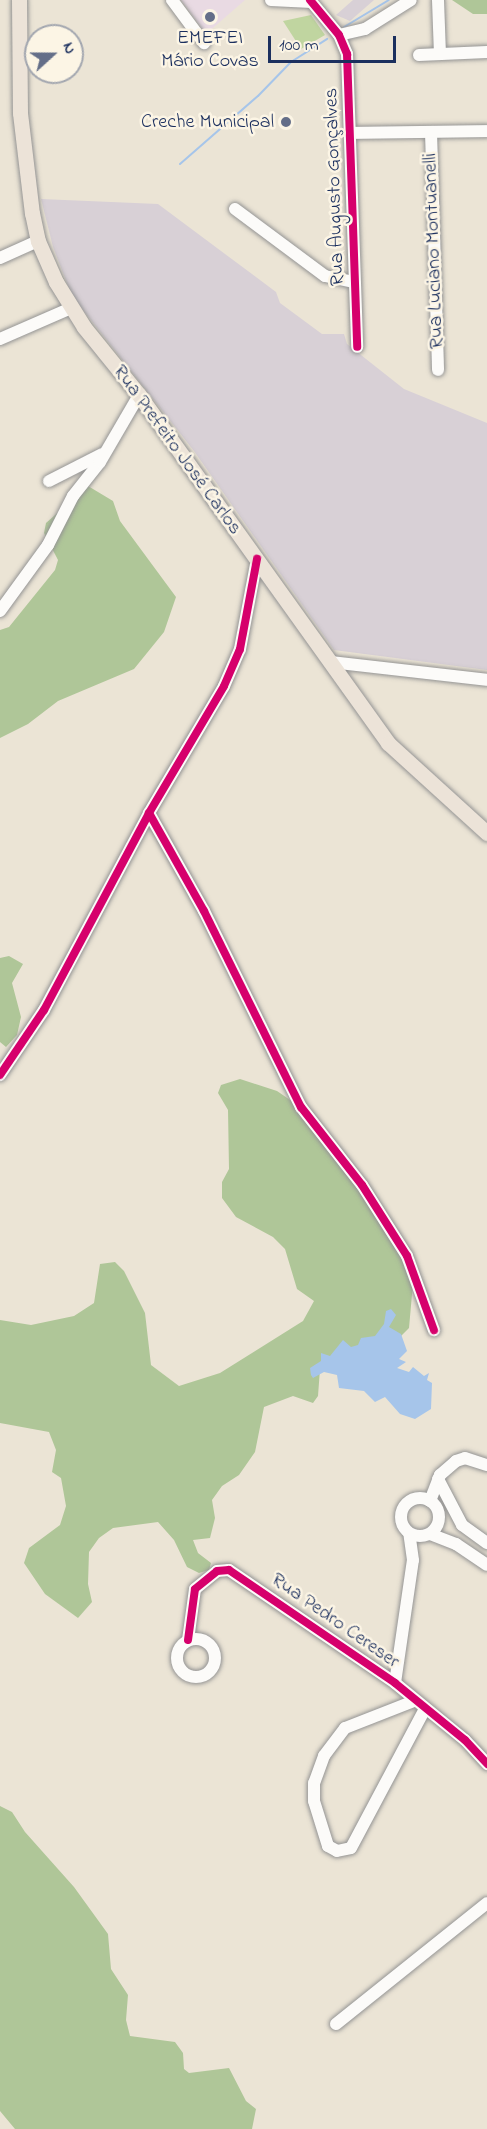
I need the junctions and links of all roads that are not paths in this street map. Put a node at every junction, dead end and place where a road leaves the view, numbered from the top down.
1 (19, 0) edge
2 (172, 0) edge
3 (271, 0) edge
4 (411, 0) edge
5 (438, 0) edge
6 (311, 1) edge
7 (339, 35) junction
8 (204, 43) dead end
9 (487, 52) edge
10 (440, 54) junction
11 (419, 55) dead end
12 (487, 131) edge
13 (430, 132) junction
14 (352, 133) junction
15 (235, 209) dead end
16 (38, 241) junction
17 (0, 258) edge
18 (354, 282) junction
19 (71, 308) junction
20 (0, 339) edge
21 (357, 347) dead end
22 (438, 370) dead end
23 (139, 395) junction
24 (108, 450) junction
25 (49, 481) dead end
26 (256, 559) junction
27 (0, 611) edge
28 (330, 662) junction
29 (487, 680) edge
30 (149, 813) junction
31 (487, 833) edge
32 (0, 1075) edge
33 (434, 1330) dead end
34 (487, 1465) edge
35 (438, 1479) junction
36 (430, 1501) junction
37 (439, 1520) junction
38 (409, 1533) junction
39 (428, 1535) junction
40 (487, 1543) edge
41 (456, 1544) junction
42 (413, 1560) junction
43 (487, 1565) edge
44 (192, 1610) junction
45 (188, 1640) junction
46 (205, 1641) junction
47 (395, 1683) junction
48 (414, 1701) junction
49 (425, 1709) junction
50 (487, 1764) edge
51 (487, 1903) edge
52 (336, 2024) dead end

1 - 16 main road, Rua Prefeito José Carlos
2 - 8 street
3 - 6 street
4 - 7 street
5 - 10 street
6 - 7 street, Rua Augusto Gonçalves
7 - 14 street, Rua Augusto Gonçalves
9 - 10 street
10 - 11 street
12 - 13 street
13 - 14 street
13 - 22 street, Rua Luciano Montuanelli
14 - 18 street, Rua Augusto Gonçalves
15 - 18 street
16 - 17 street
16 - 19 main road, Rua Prefeito José Carlos
18 - 21 street, Rua Augusto Gonçalves
19 - 20 street
19 - 23 main road, Rua Prefeito José Carlos
23 - 24 street
23 - 26 main road, Rua Prefeito José Carlos
24 - 25 street
24 - 27 street
26 - 28 main road, Rua Prefeito José Carlos
26 - 30 street
28 - 29 street
28 - 31 main road, Rua Prefeito José Carlos
30 - 32 street
30 - 33 street
34 - 35 street
35 - 36 street
35 - 40 street
36 - 37 street
36 - 38 street
37 - 39 street
37 - 41 street
38 - 39 street
38 - 42 street
39 - 41 street
39 - 42 street
41 - 43 street
42 - 47 street
44 - 45 street, Rua Pedro Cereser
44 - 46 street
44 - 47 street, Rua Pedro Cereser
45 - 46 street
45 - 46 street
47 - 48 street, Rua Pedro Cereser
48 - 49 street, Rua Pedro Cereser
48 - 49 street
49 - 50 street, Rua Pedro Cereser
51 - 52 street

